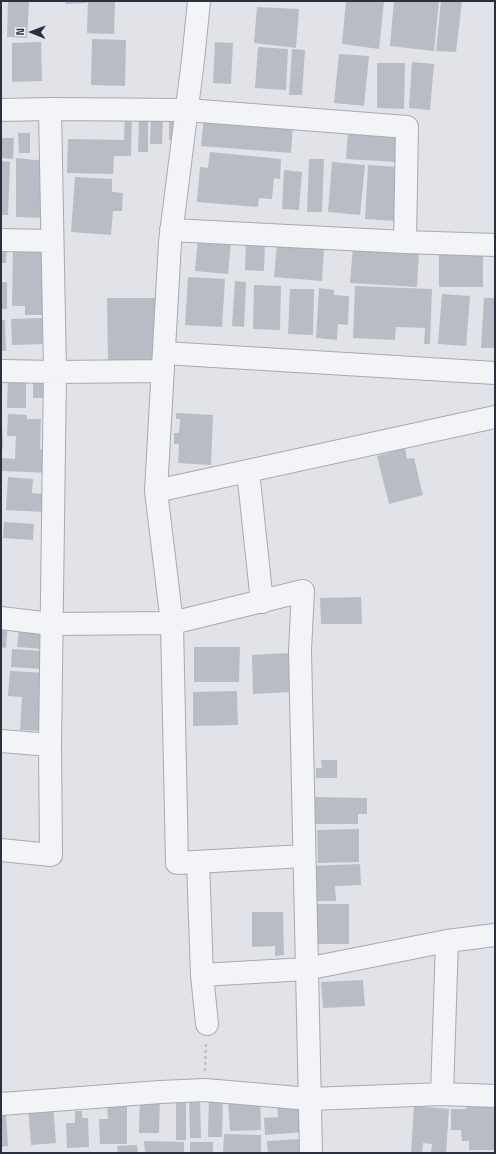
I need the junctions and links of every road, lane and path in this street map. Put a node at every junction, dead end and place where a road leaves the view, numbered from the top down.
1 (199, 1) edge
2 (50, 109) junction
3 (1, 110) edge
4 (187, 110) junction
5 (171, 230) junction
6 (1, 240) edge
7 (52, 241) junction
8 (405, 242) junction
9 (495, 245) edge
10 (163, 362) junction
11 (1, 371) edge
12 (55, 372) junction
13 (495, 373) edge
14 (495, 417) edge
15 (248, 470) junction
16 (156, 491) junction
17 (262, 602) junction
18 (1, 618) edge
19 (172, 623) junction
20 (51, 624) junction
21 (1, 740) edge
22 (50, 745) junction
23 (1, 850) edge
24 (304, 856) junction
25 (198, 862) junction
26 (495, 936) edge
27 (447, 941) junction
28 (306, 969) junction
29 (202, 976) junction
30 (207, 1024) joint
31 (205, 1090) junction
32 (442, 1094) junction
33 (495, 1096) edge
34 (310, 1099) junction
35 (1, 1104) edge
36 (311, 1153) edge

1 - 4 street
2 - 3 street
2 - 4 street
2 - 7 street
4 - 5 street
4 - 8 street
5 - 8 street
5 - 10 street
6 - 7 street
7 - 12 street
8 - 9 street
10 - 12 street
10 - 13 street
10 - 16 street
11 - 12 street
12 - 20 street
14 - 15 street
15 - 16 street
15 - 17 street
16 - 19 street
17 - 19 street
17 - 24 street
18 - 20 street
19 - 20 street
19 - 25 street
20 - 22 street
21 - 22 street
22 - 23 street
24 - 25 street
24 - 28 street
25 - 29 street
26 - 27 street
27 - 28 street
27 - 32 street
28 - 29 street
28 - 34 street
29 - 30 street
30 - 31 path
31 - 34 street
31 - 35 street
32 - 33 street
32 - 34 street
34 - 36 street

